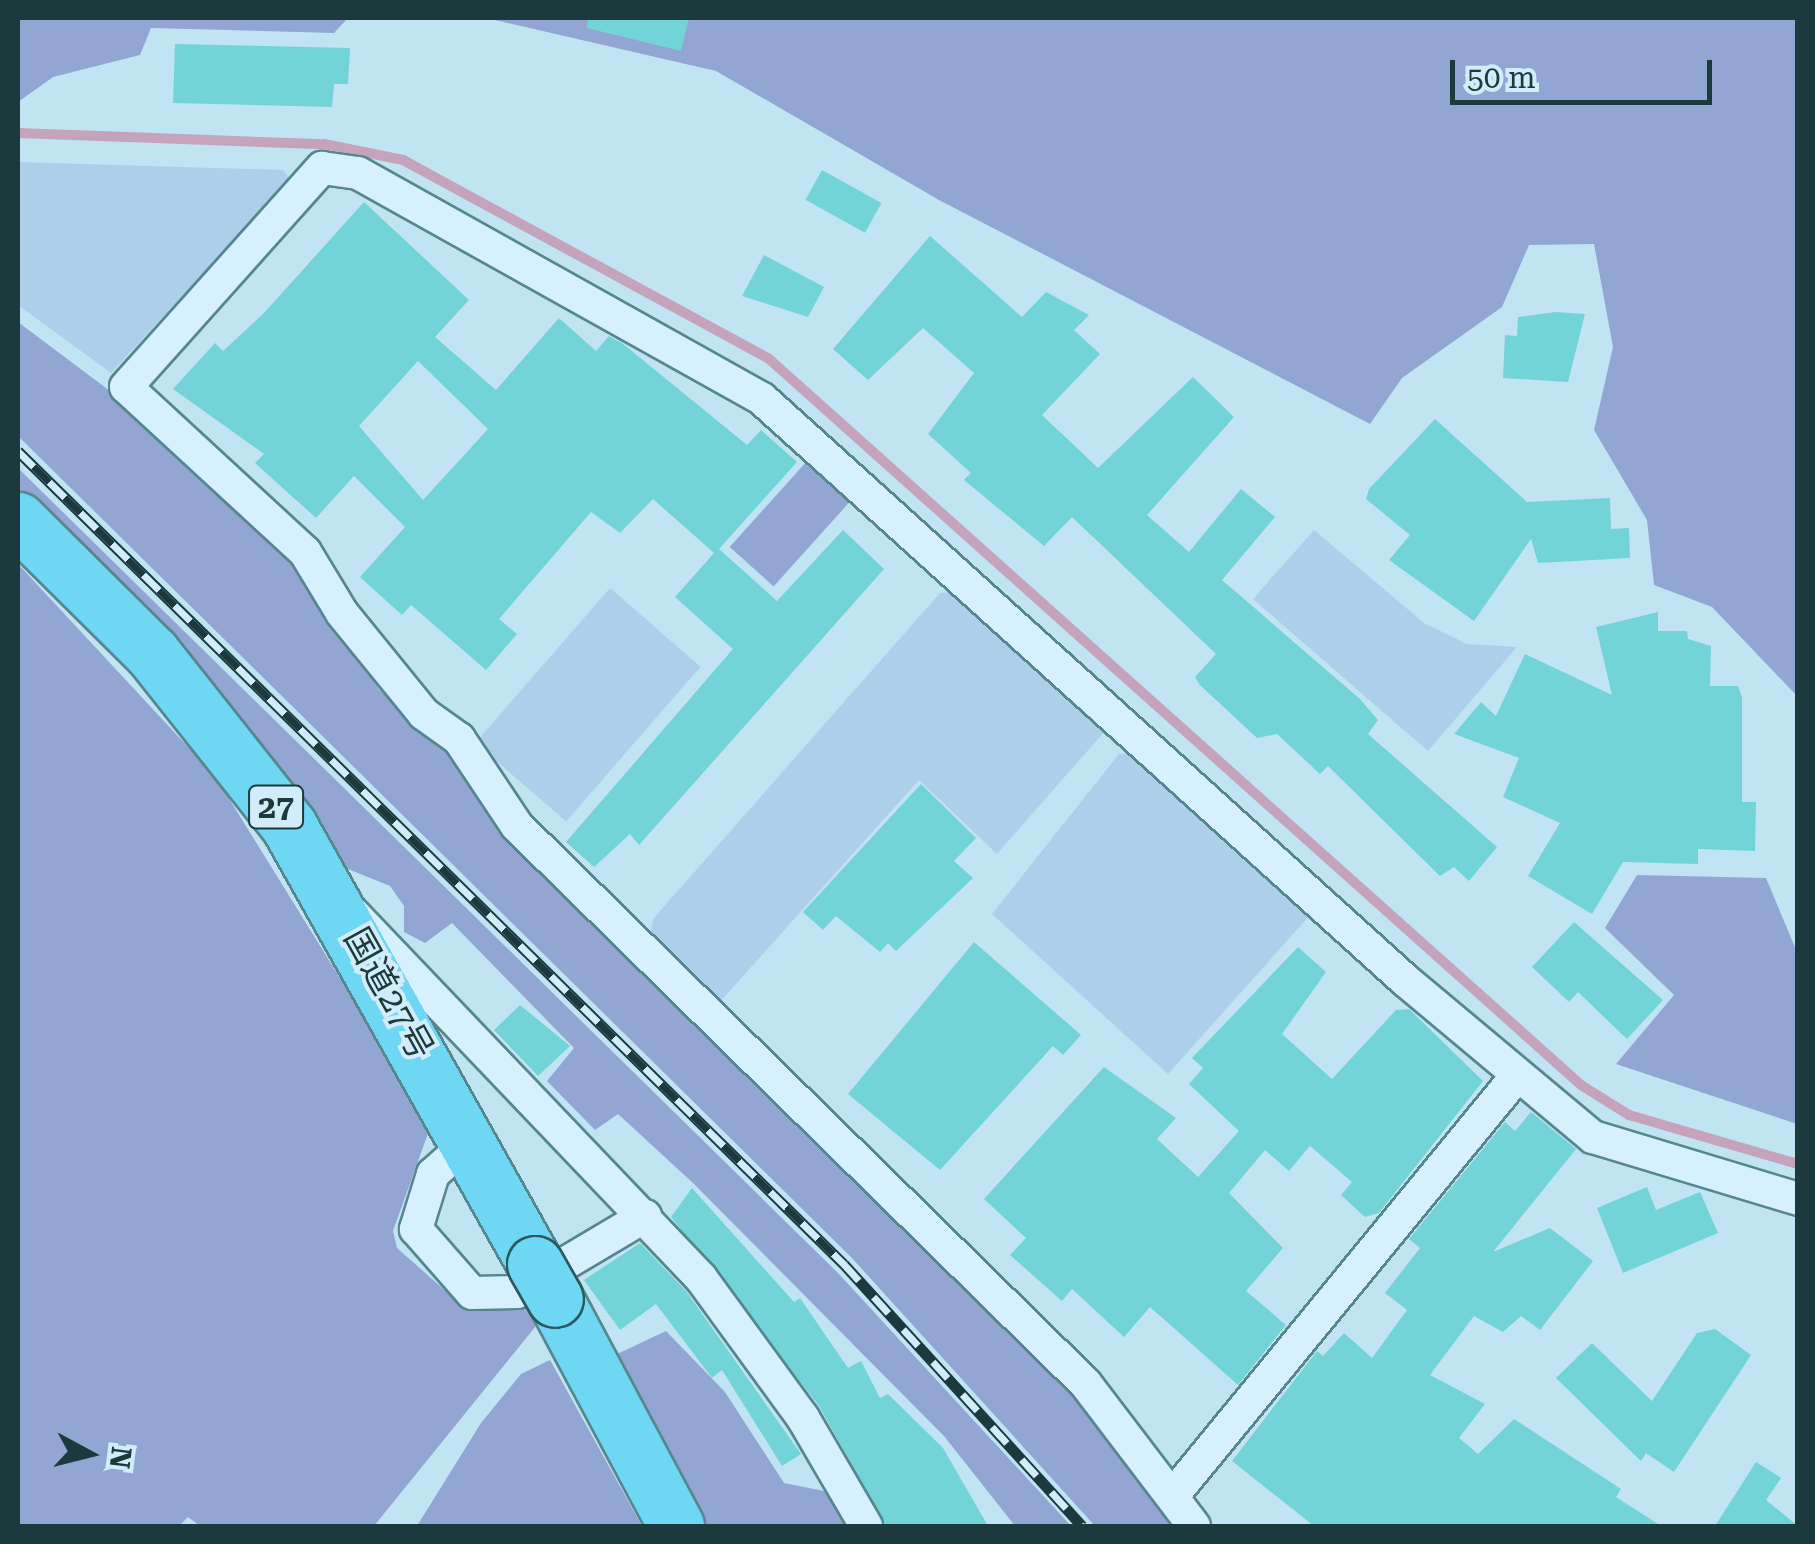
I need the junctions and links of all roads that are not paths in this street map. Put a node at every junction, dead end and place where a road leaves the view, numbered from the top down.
1 (18, 520) edge
2 (331, 894) junction
3 (1516, 1077) junction
4 (470, 1142) junction
5 (1798, 1199) edge
6 (645, 1216) junction
7 (1174, 1494) junction
8 (676, 1526) edge
9 (866, 1526) edge
10 (1194, 1526) edge

1 - 2 highway, 国道27号 / 27
2 - 4 highway, 国道27号 / 27
2 - 6 street
3 - 5 street
3 - 7 street
3 - 7 street
4 - 6 street
4 - 8 highway, 国道27号 / 27
6 - 9 street
7 - 10 street

